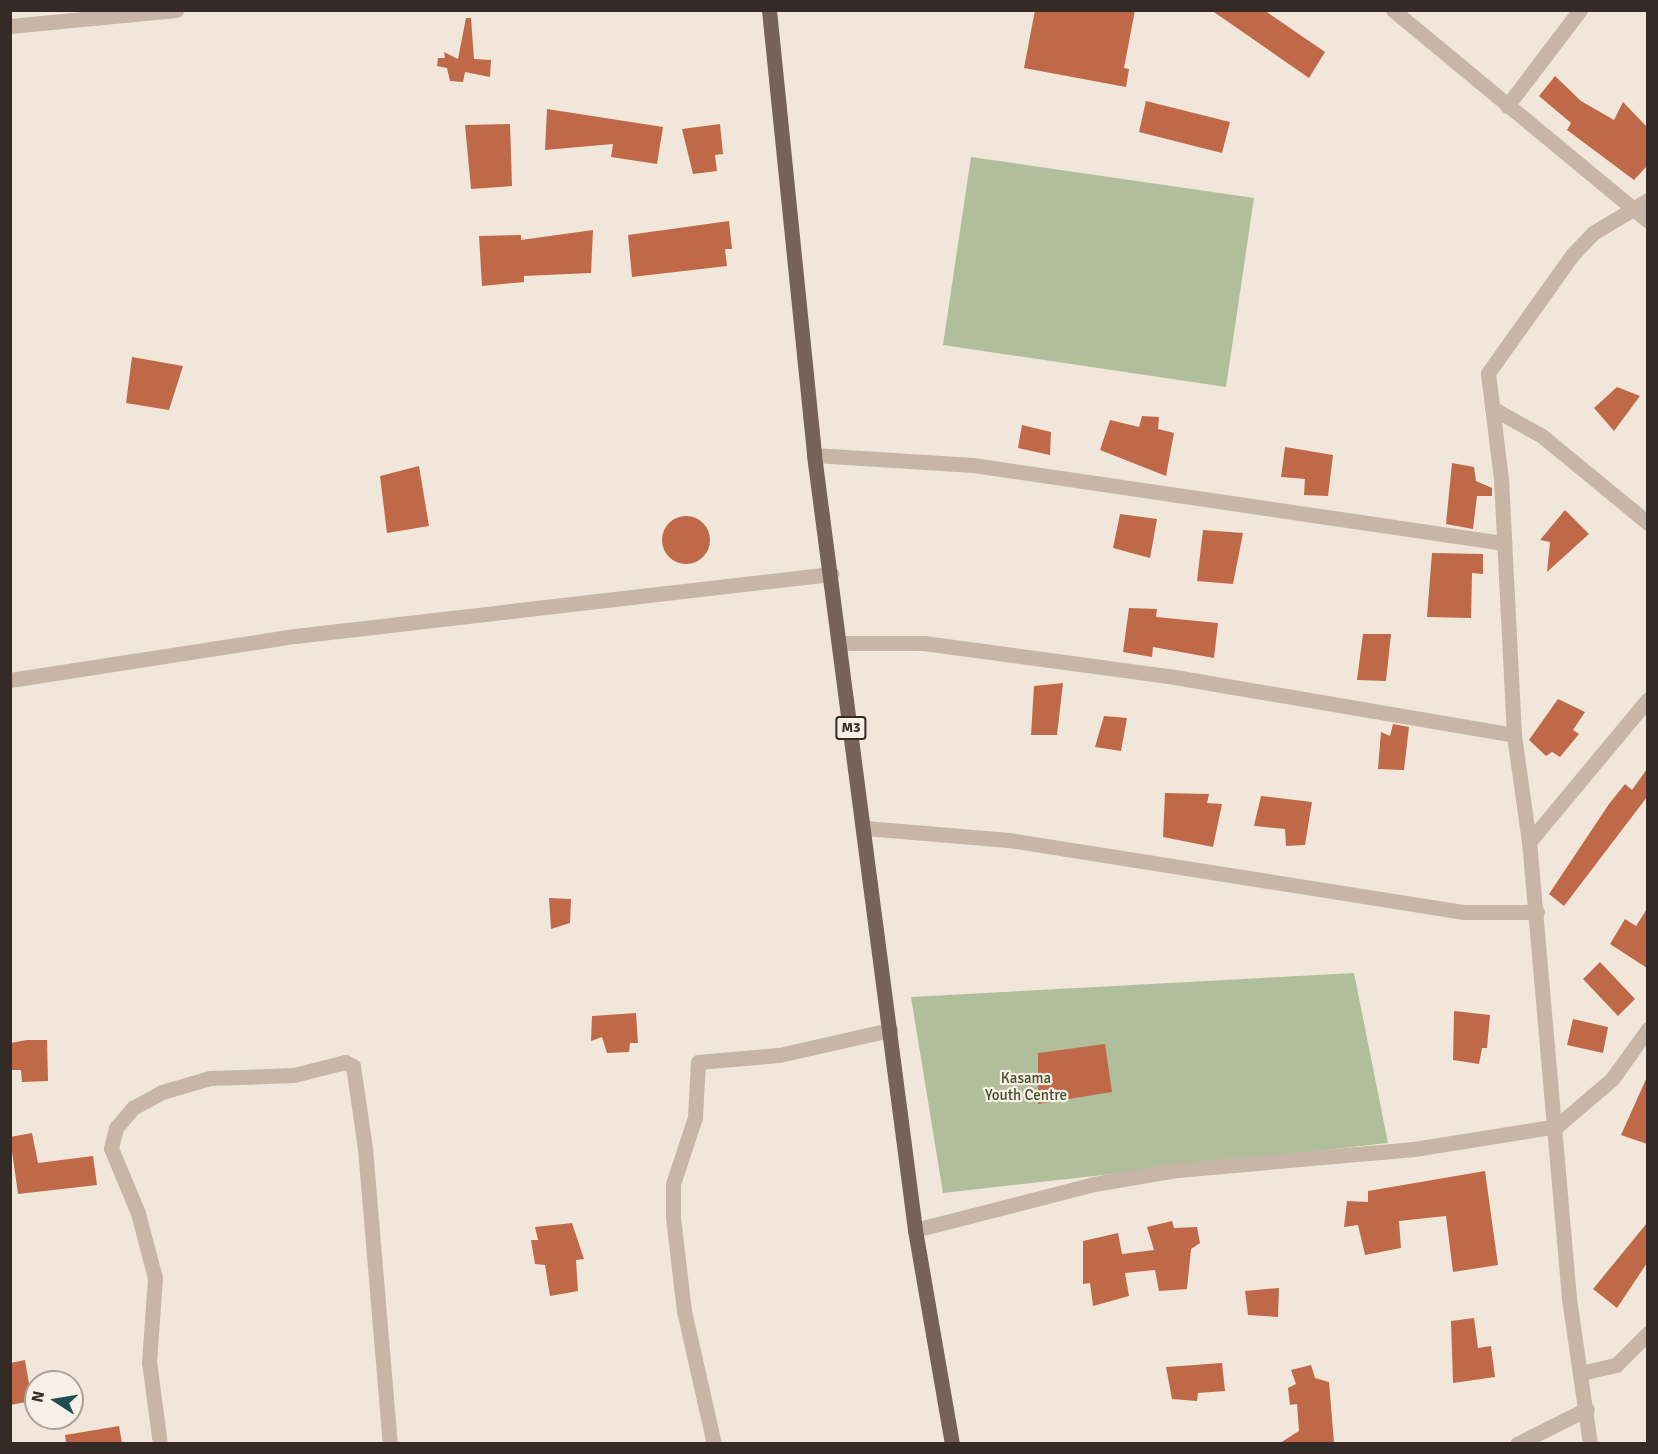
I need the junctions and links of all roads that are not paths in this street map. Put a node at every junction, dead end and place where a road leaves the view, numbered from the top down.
1 (176, 10) edge
2 (770, 10) edge
3 (1393, 10) edge
4 (1580, 10) edge
5 (10, 26) edge
6 (1508, 106) junction
7 (1647, 200) edge
8 (1635, 211) junction
9 (1647, 221) edge
10 (1492, 408) junction
11 (814, 455) junction
12 (1647, 523) edge
13 (1504, 543) junction
14 (831, 574) junction
15 (840, 643) junction
16 (10, 680) edge
17 (1647, 699) edge
18 (1514, 735) junction
19 (865, 828) junction
20 (1529, 842) junction
21 (1537, 912) junction
22 (1647, 1029) edge
23 (890, 1030) junction
24 (1557, 1126) junction
25 (915, 1230) junction
26 (1647, 1333) edge
27 (1581, 1372) junction
28 (1587, 1409) junction
29 (160, 1443) edge
30 (390, 1443) edge
31 (714, 1443) edge
32 (952, 1443) edge
33 (1517, 1443) edge
34 (1590, 1443) edge

1 - 5 street
2 - 11 main road, M3
3 - 6 street
4 - 6 street
6 - 8 street
7 - 8 street
8 - 9 street
8 - 10 street
10 - 12 street
10 - 13 street
11 - 13 street
11 - 14 main road, M3
13 - 18 street
14 - 15 main road, M3
14 - 16 street
15 - 18 street
15 - 19 main road, M3
17 - 20 street
18 - 20 street
19 - 21 street
19 - 23 main road, M3
20 - 21 street
21 - 24 street
22 - 24 street
23 - 25 main road, M3
23 - 31 street
24 - 25 street
24 - 27 street
25 - 32 main road, M3
26 - 27 street
27 - 28 street
28 - 33 street
28 - 34 street
29 - 30 street

